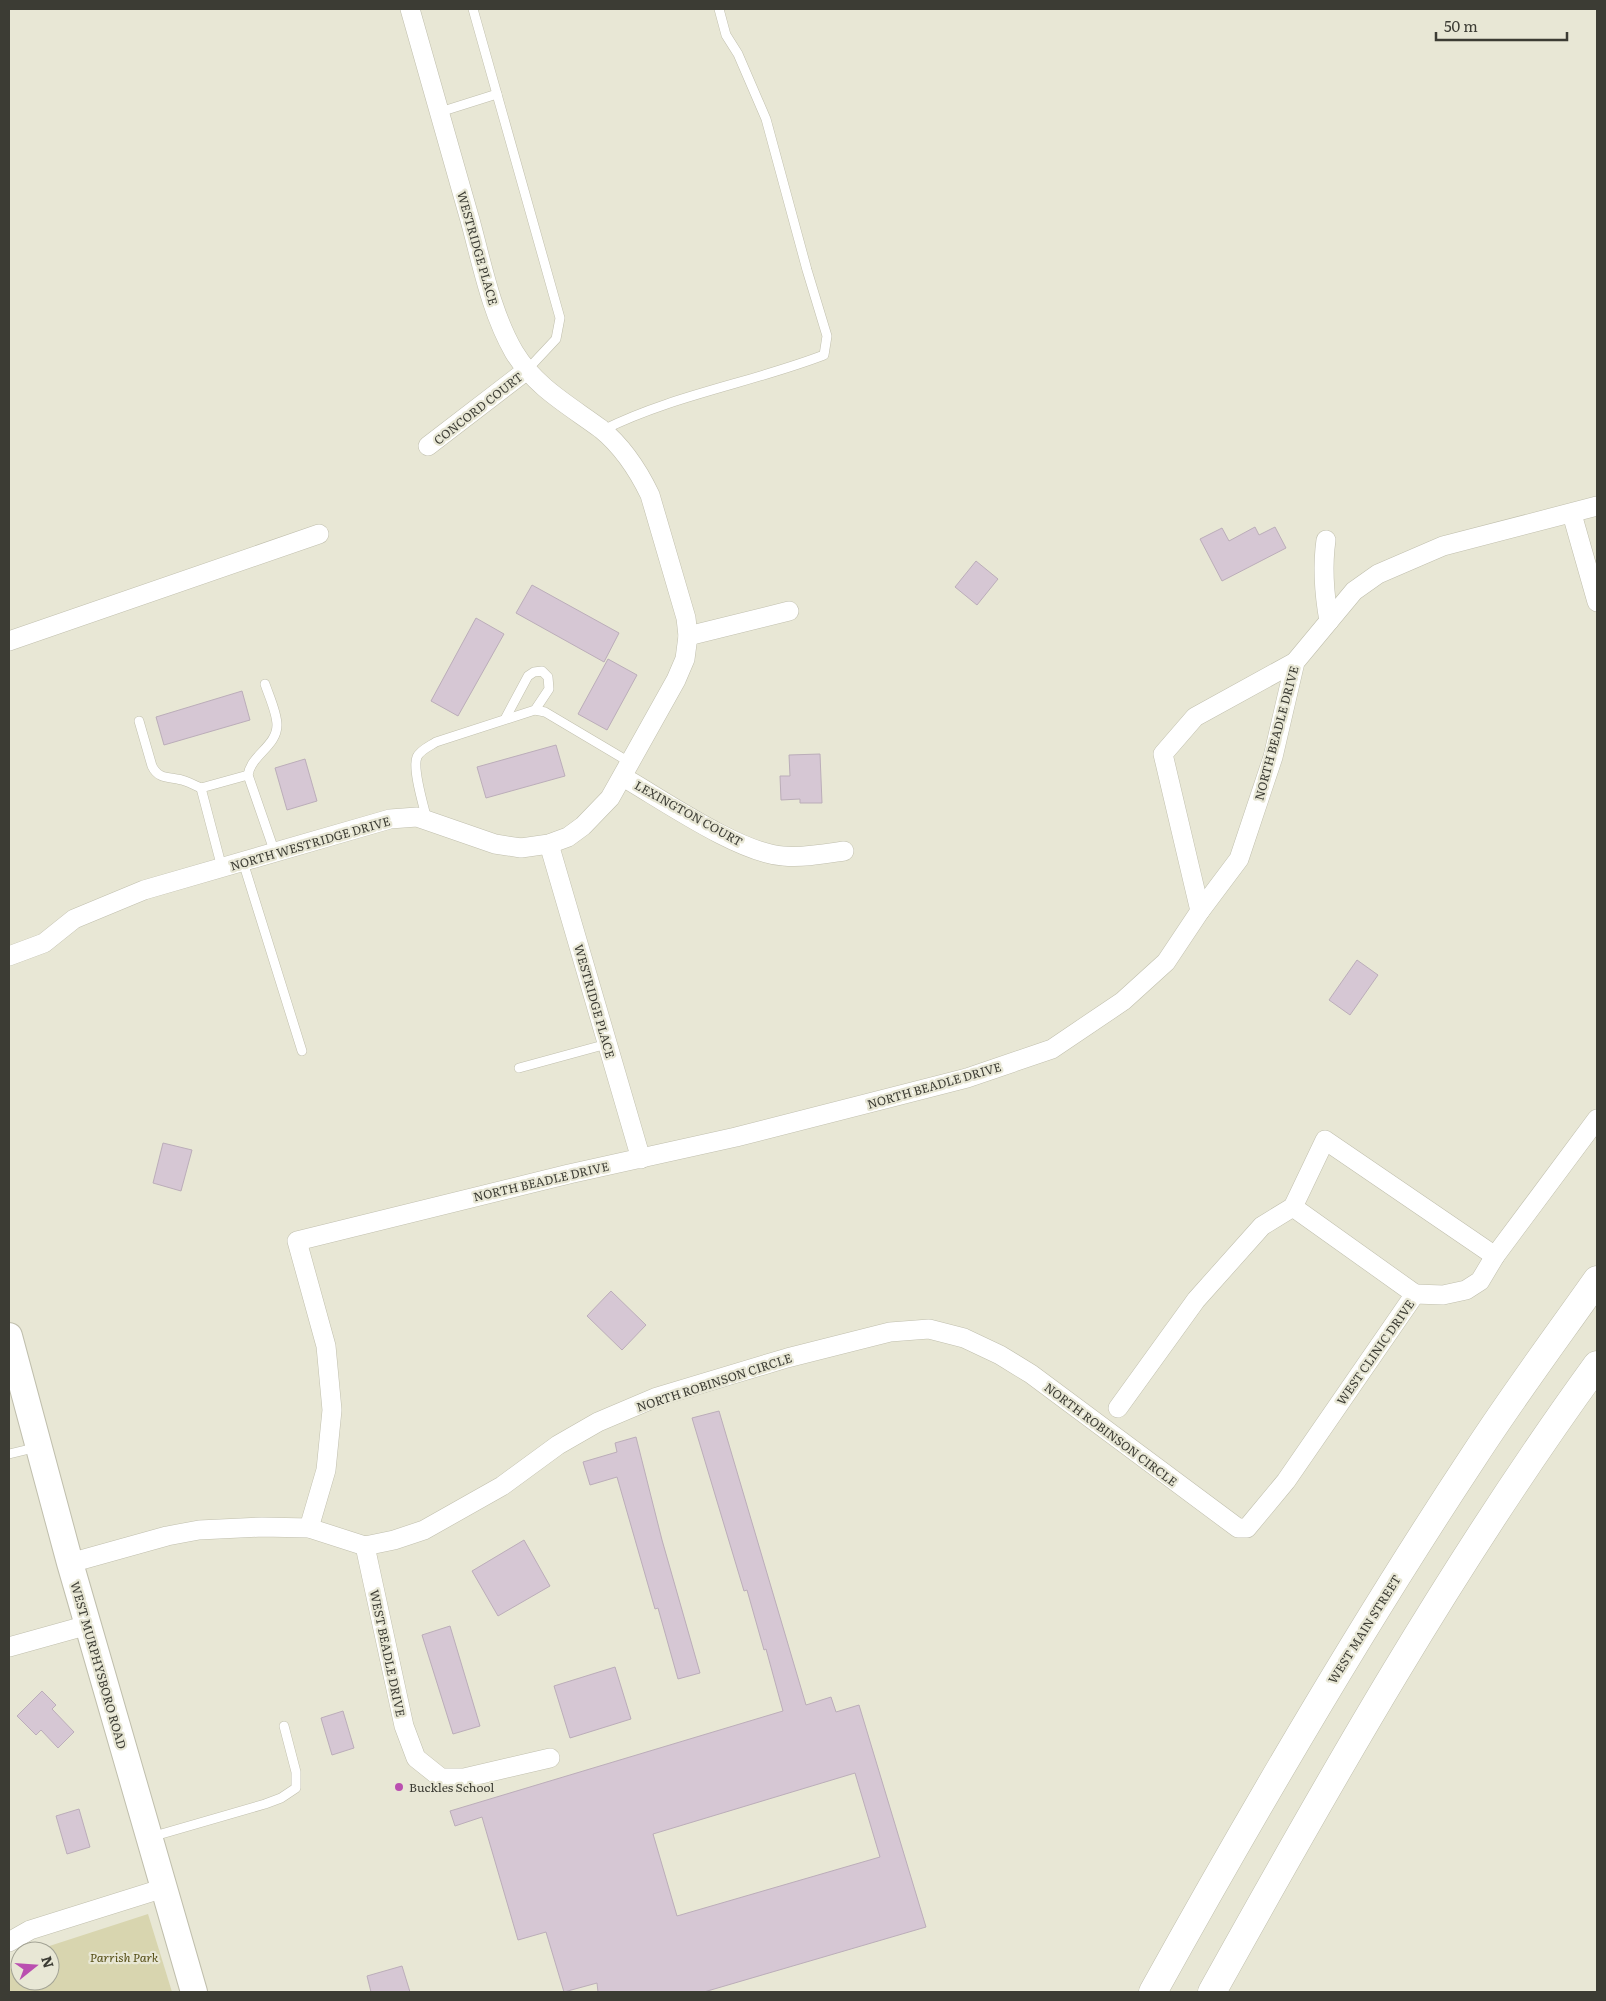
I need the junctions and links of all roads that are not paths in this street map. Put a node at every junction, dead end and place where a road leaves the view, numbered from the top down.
1 (410, 9) edge
2 (473, 9) edge
3 (719, 9) edge
4 (496, 94) junction
5 (440, 112) junction
6 (527, 370) junction
7 (602, 430) junction
8 (616, 444) joint
9 (428, 446) dead end
10 (1597, 506) edge
11 (1572, 514) junction
12 (319, 534) dead end
13 (1326, 540) dead end
14 (1597, 602) edge
15 (789, 611) dead end
16 (1329, 621) junction
17 (688, 636) junction
18 (9, 641) edge
19 (1295, 662) junction
20 (265, 684) dead end
21 (535, 710) junction
22 (505, 719) junction
23 (139, 721) dead end
24 (627, 770) junction
25 (248, 775) junction
26 (201, 788) junction
27 (427, 820) junction
28 (549, 844) junction
29 (844, 851) dead end
30 (275, 853) junction
31 (243, 862) junction
32 (222, 868) junction
33 (1200, 911) junction
34 (9, 956) edge
35 (607, 1044) junction
36 (302, 1050) dead end
37 (518, 1068) dead end
38 (1597, 1119) edge
39 (641, 1158) junction
40 (1293, 1207) junction
41 (1495, 1256) junction
42 (1597, 1280) edge
43 (1415, 1294) junction
44 (9, 1336) edge
45 (1597, 1364) edge
46 (1118, 1408) dead end
47 (40, 1447) junction
48 (9, 1454) edge
49 (309, 1528) junction
50 (1247, 1528) joint
51 (365, 1546) junction
52 (70, 1563) junction
53 (88, 1625) junction
54 (9, 1647) edge
55 (284, 1726) dead end
56 (550, 1758) dead end
57 (149, 1838) junction
58 (164, 1888) junction
59 (9, 1942) edge
60 (194, 1992) edge
61 (1153, 1992) edge
62 (1212, 1992) edge

1 - 5 street, WESTRIDGE PLACE
2 - 4 lane
3 - 7 lane
4 - 5 lane
4 - 6 lane
5 - 6 street, WESTRIDGE PLACE
6 - 7 street, WESTRIDGE PLACE
6 - 9 street, CONCORD COURT
7 - 8 street, WESTRIDGE PLACE
8 - 17 street, NORTH WESTRIDGE DRIVE
10 - 11 street, NORTH BEADLE DRIVE
11 - 14 street
11 - 16 street, NORTH BEADLE DRIVE
12 - 18 street
13 - 16 street
15 - 17 street
16 - 19 street, NORTH BEADLE DRIVE
17 - 24 street, NORTH WESTRIDGE DRIVE
19 - 33 street, NORTH BEADLE DRIVE
19 - 33 street
20 - 25 lane
21 - 22 lane
21 - 22 lane
21 - 24 lane
22 - 27 lane
23 - 26 lane
24 - 28 street, NORTH WESTRIDGE DRIVE
24 - 29 street, LEXINGTON COURT
25 - 26 lane
25 - 30 lane
26 - 32 lane
27 - 28 street, NORTH WESTRIDGE DRIVE
27 - 30 street, NORTH WESTRIDGE DRIVE
28 - 35 street, WESTRIDGE PLACE
30 - 31 street, NORTH WESTRIDGE DRIVE
31 - 32 street, NORTH WESTRIDGE DRIVE
31 - 36 lane
32 - 34 street, NORTH WESTRIDGE DRIVE
33 - 39 street, NORTH BEADLE DRIVE
35 - 37 lane
35 - 39 street, WESTRIDGE PLACE
38 - 41 street, WEST CLINIC DRIVE
39 - 49 street, NORTH BEADLE DRIVE
40 - 41 street
40 - 43 street
40 - 46 street
41 - 43 street, WEST CLINIC DRIVE
42 - 61 highway, WEST MAIN STREET
43 - 50 street, WEST CLINIC DRIVE
44 - 47 street, WEST MURPHYSBORO ROAD
45 - 62 highway
47 - 48 lane
47 - 52 street, WEST MURPHYSBORO ROAD
49 - 51 street
49 - 52 street
50 - 51 street, NORTH ROBINSON CIRCLE
51 - 56 street, WEST BEADLE DRIVE
52 - 53 street, WEST MURPHYSBORO ROAD
53 - 54 street
53 - 57 street, WEST MURPHYSBORO ROAD
55 - 57 lane
57 - 58 street, WEST MURPHYSBORO ROAD
58 - 59 street
58 - 60 street, WEST MURPHYSBORO ROAD

